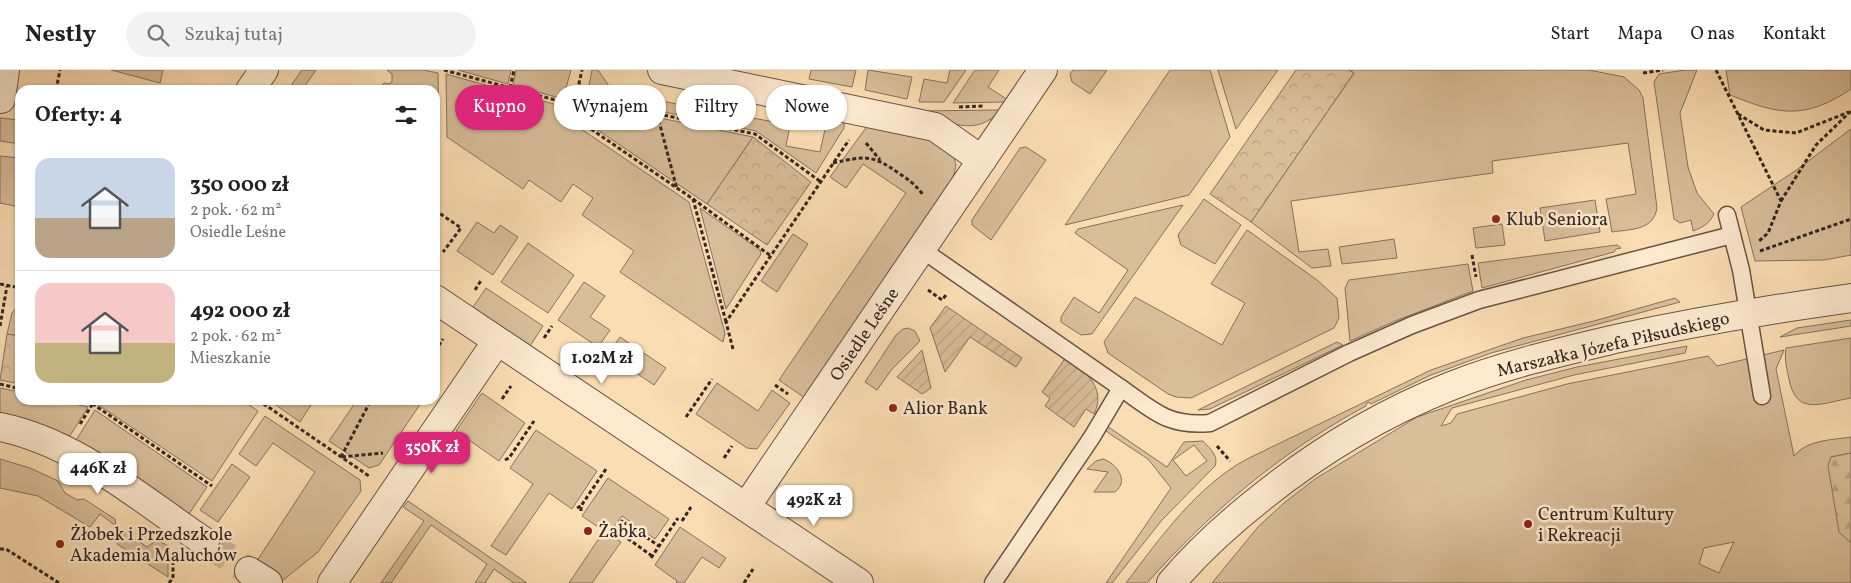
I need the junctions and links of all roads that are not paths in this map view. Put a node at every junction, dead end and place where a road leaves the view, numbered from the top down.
1 (5, 70) edge
2 (264, 70) edge
3 (662, 70) edge
4 (1043, 70) edge
5 (254, 85) edge
6 (0, 99) edge
7 (15, 101) edge
8 (982, 160) junction
9 (1727, 215) dead end
10 (1732, 235) junction
11 (921, 249) junction
12 (1851, 298) edge
13 (440, 302) edge
14 (1748, 312) junction
15 (498, 341) junction
16 (1121, 388) junction
17 (1762, 396) dead end
18 (0, 427) edge
19 (746, 507) junction
20 (205, 542) tunnel mouth
21 (851, 581) edge
22 (332, 583) edge
23 (993, 583) edge
24 (1171, 583) edge

1 - 6 street
2 - 5 street
3 - 8 street
4 - 8 street, Osiedle Leśne
6 - 7 street
8 - 11 street, Osiedle Leśne
9 - 10 lane
10 - 14 lane
10 - 16 lane
11 - 16 lane
11 - 19 street, Osiedle Leśne
12 - 14 street, Marszałka Józefa Piłsudskiego
13 - 15 street
14 - 17 lane
14 - 24 street, Marszałka Józefa Piłsudskiego
15 - 19 street
15 - 22 street
16 - 23 lane
18 - 20 street
19 - 21 street

